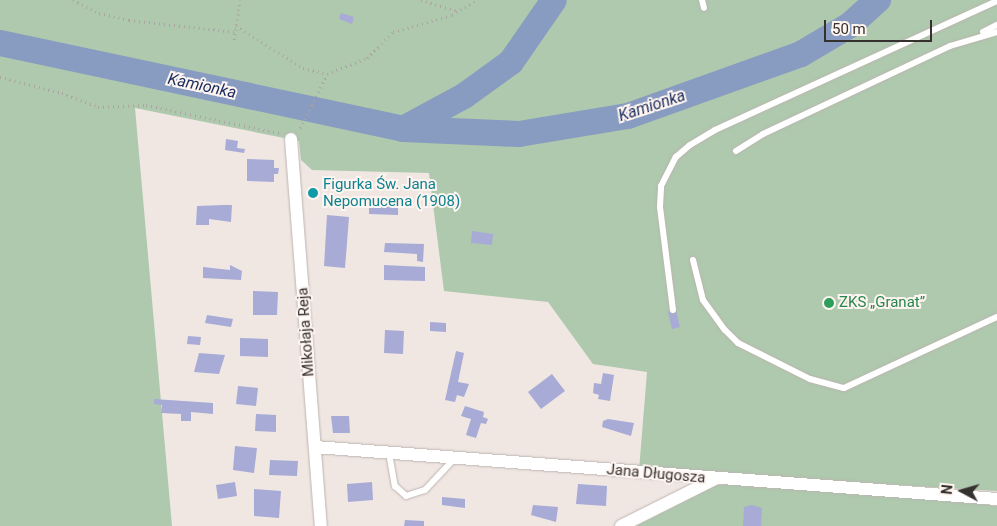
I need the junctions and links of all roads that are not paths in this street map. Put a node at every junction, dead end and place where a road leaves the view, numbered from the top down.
1 (702, 0) edge
2 (997, 1) edge
3 (704, 8) dead end
4 (997, 25) edge
5 (997, 32) edge
6 (966, 39) junction
7 (295, 134) road end
8 (736, 151) dead end
9 (693, 260) dead end
10 (673, 310) dead end
11 (997, 317) edge
12 (315, 447) junction
13 (388, 452) junction
14 (455, 458) junction
15 (716, 478) junction
16 (997, 499) edge
17 (321, 526) edge
18 (621, 526) edge

1 - 3 lane
2 - 10 lane
4 - 6 lane
5 - 6 lane
6 - 8 lane
7 - 12 street, Mikołaja Reja
9 - 11 lane
12 - 13 street, Jana Długosza
12 - 17 street, Mikołaja Reja
13 - 14 street, Jana Długosza
13 - 14 lane
14 - 15 street, Jana Długosza
15 - 16 street, Jana Długosza
15 - 18 street

